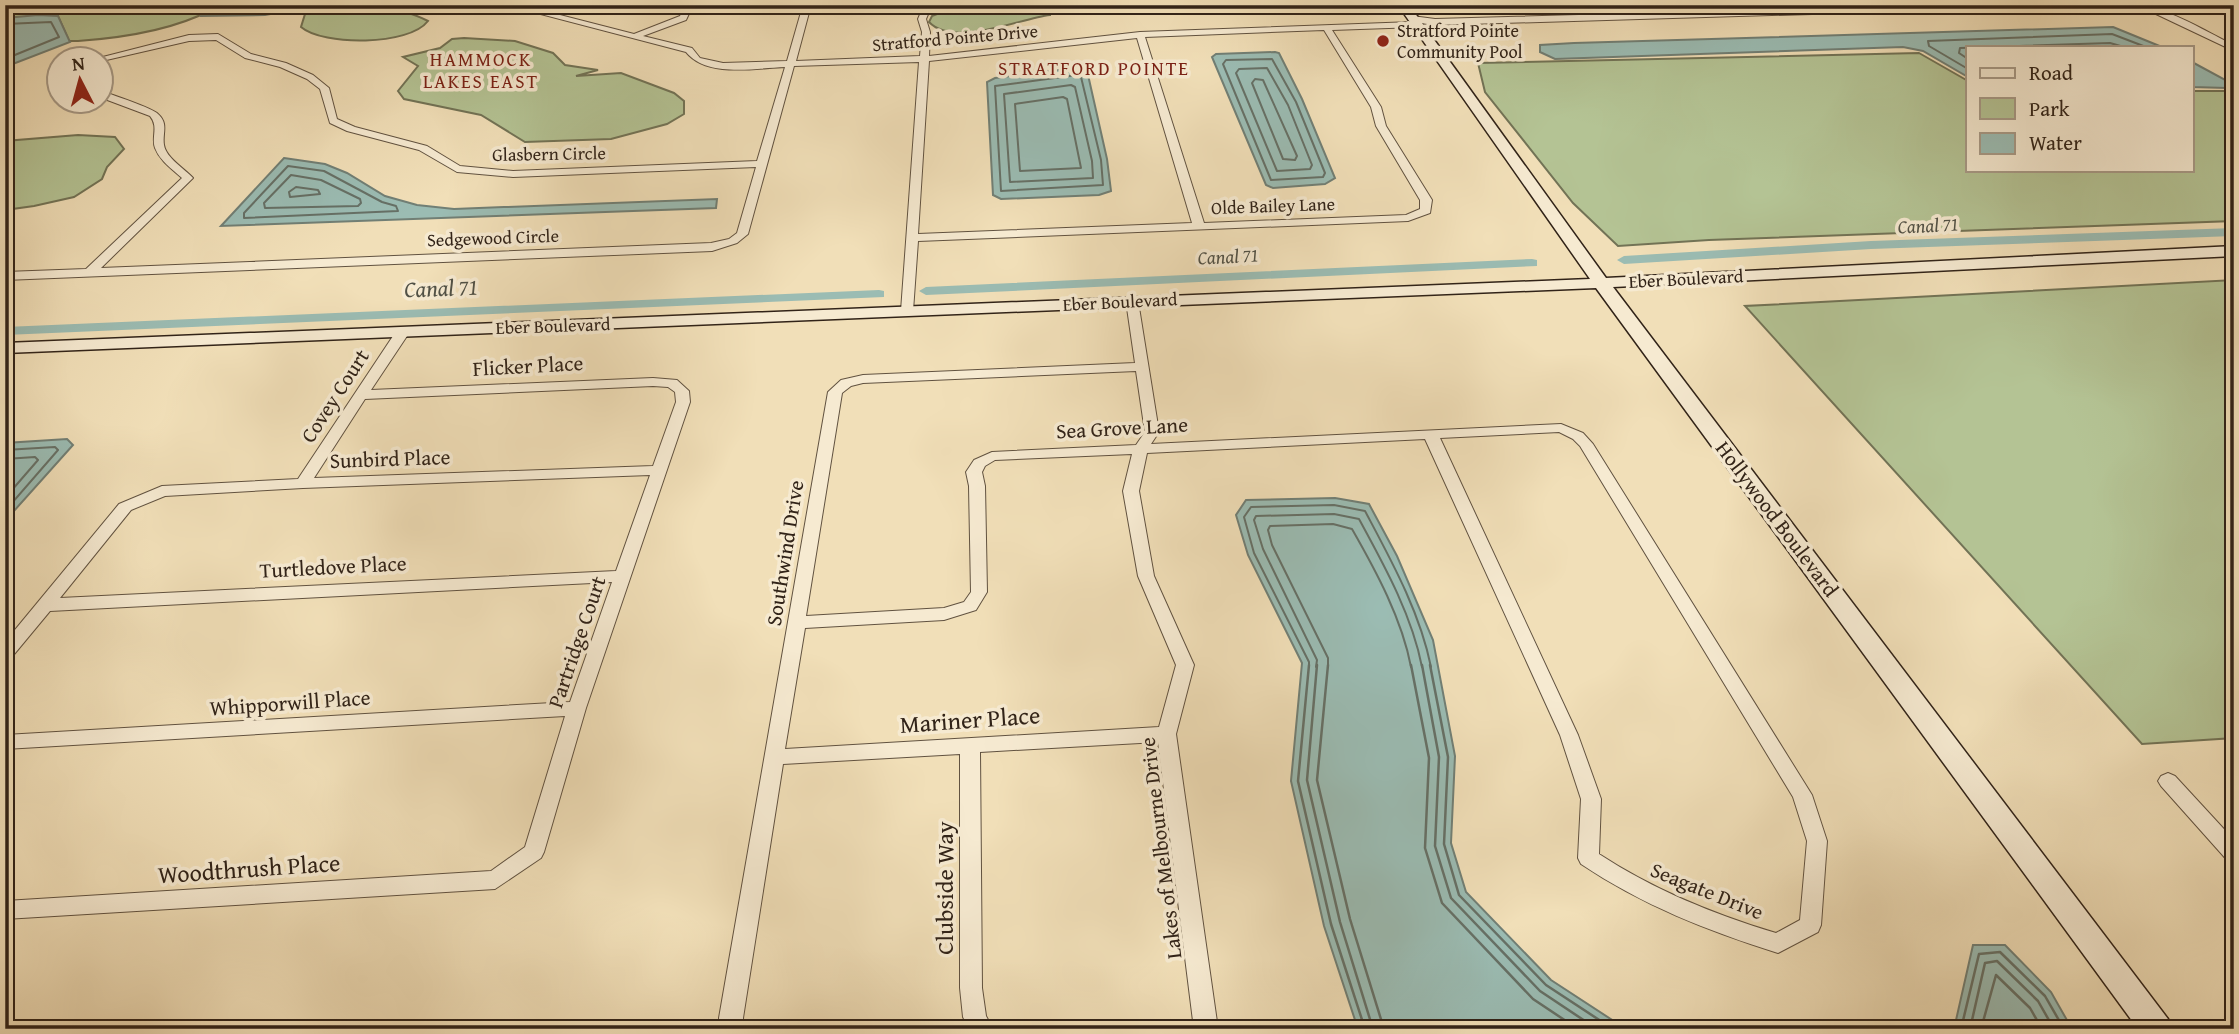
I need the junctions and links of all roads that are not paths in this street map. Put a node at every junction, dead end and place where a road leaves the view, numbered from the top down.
1 (510, 5) edge
2 (689, 5) edge
3 (807, 5) edge
4 (928, 5) edge
5 (1403, 5) edge
6 (2047, 5) edge
7 (2132, 5) edge
8 (1416, 24) junction
9 (1327, 29) junction
10 (1140, 35) junction
11 (635, 36) junction
12 (2234, 48) edge
13 (116, 55) edge
14 (923, 59) junction
15 (791, 64) junction
16 (116, 101) edge
17 (762, 164) junction
18 (1199, 226) junction
19 (912, 238) junction
20 (2234, 251) edge
21 (89, 273) junction
22 (5, 276) edge
23 (1601, 283) junction
24 (1132, 301) junction
25 (907, 311) junction
26 (402, 333) junction
27 (5, 348) edge
28 (1143, 367) junction
29 (362, 395) junction
30 (683, 402) joint
31 (1430, 433) junction
32 (1586, 444) joint
33 (1140, 449) junction
34 (661, 470) junction
35 (303, 483) junction
36 (623, 576) junction
37 (44, 606) junction
38 (797, 622) junction
39 (5, 654) edge
40 (577, 708) junction
41 (1167, 734) junction
42 (5, 742) edge
43 (970, 746) junction
44 (776, 757) junction
45 (2168, 781) dead end
46 (2234, 854) edge
47 (495, 880) joint
48 (5, 911) edge
49 (732, 1029) edge
50 (981, 1029) edge
51 (1206, 1029) edge
52 (2157, 1029) edge

1 - 11 street, Stratford Pointe Drive
2 - 11 street
3 - 15 street, Sedgewood Circle
4 - 14 street
5 - 8 street, Hollywood Boulevard
6 - 8 street, Stratford Pointe Drive
7 - 12 street
8 - 9 street, Stratford Pointe Drive
8 - 23 street, Hollywood Boulevard
9 - 10 street, Stratford Pointe Drive
9 - 18 street, Olde Bailey Lane
10 - 14 street, Stratford Pointe Drive
10 - 18 street
11 - 15 street, Stratford Pointe Drive
13 - 17 street, Glasbern Circle
14 - 15 street, Stratford Pointe Drive
14 - 19 street
15 - 17 street, Sedgewood Circle
16 - 21 street
17 - 21 street, Sedgewood Circle
18 - 19 street, Olde Bailey Lane
19 - 25 street
20 - 23 street, Eber Boulevard
21 - 22 street, Sedgewood Circle
23 - 24 street, Eber Boulevard
23 - 52 street, Hollywood Boulevard
24 - 25 street, Eber Boulevard
24 - 28 street, Lakes of Melbourne Drive
25 - 26 street, Eber Boulevard
26 - 27 street, Eber Boulevard
26 - 29 street, Covey Court
28 - 33 street, Lakes of Melbourne Drive
28 - 38 street, Southwind Drive
29 - 30 street, Flicker Place
29 - 35 street, Covey Court
30 - 34 street, Partridge Court
31 - 32 street, Sea Grove Lane
31 - 32 street, Seagate Drive
31 - 33 street, Sea Grove Lane
33 - 38 street, Sea Grove Lane
33 - 41 street, Lakes of Melbourne Drive
34 - 35 street, Sunbird Place
34 - 36 street, Partridge Court
35 - 37 street, Sunbird Place
36 - 37 street, Turtledove Place
36 - 40 street, Partridge Court
37 - 39 street
38 - 44 street, Southwind Drive
40 - 42 street, Whipporwill Place
40 - 47 street, Partridge Court
41 - 43 street, Mariner Place
41 - 51 street, Lakes of Melbourne Drive
43 - 44 street, Mariner Place
43 - 50 street, Clubside Way
44 - 49 street, Southwind Drive
45 - 46 street
47 - 48 street, Woodthrush Place

